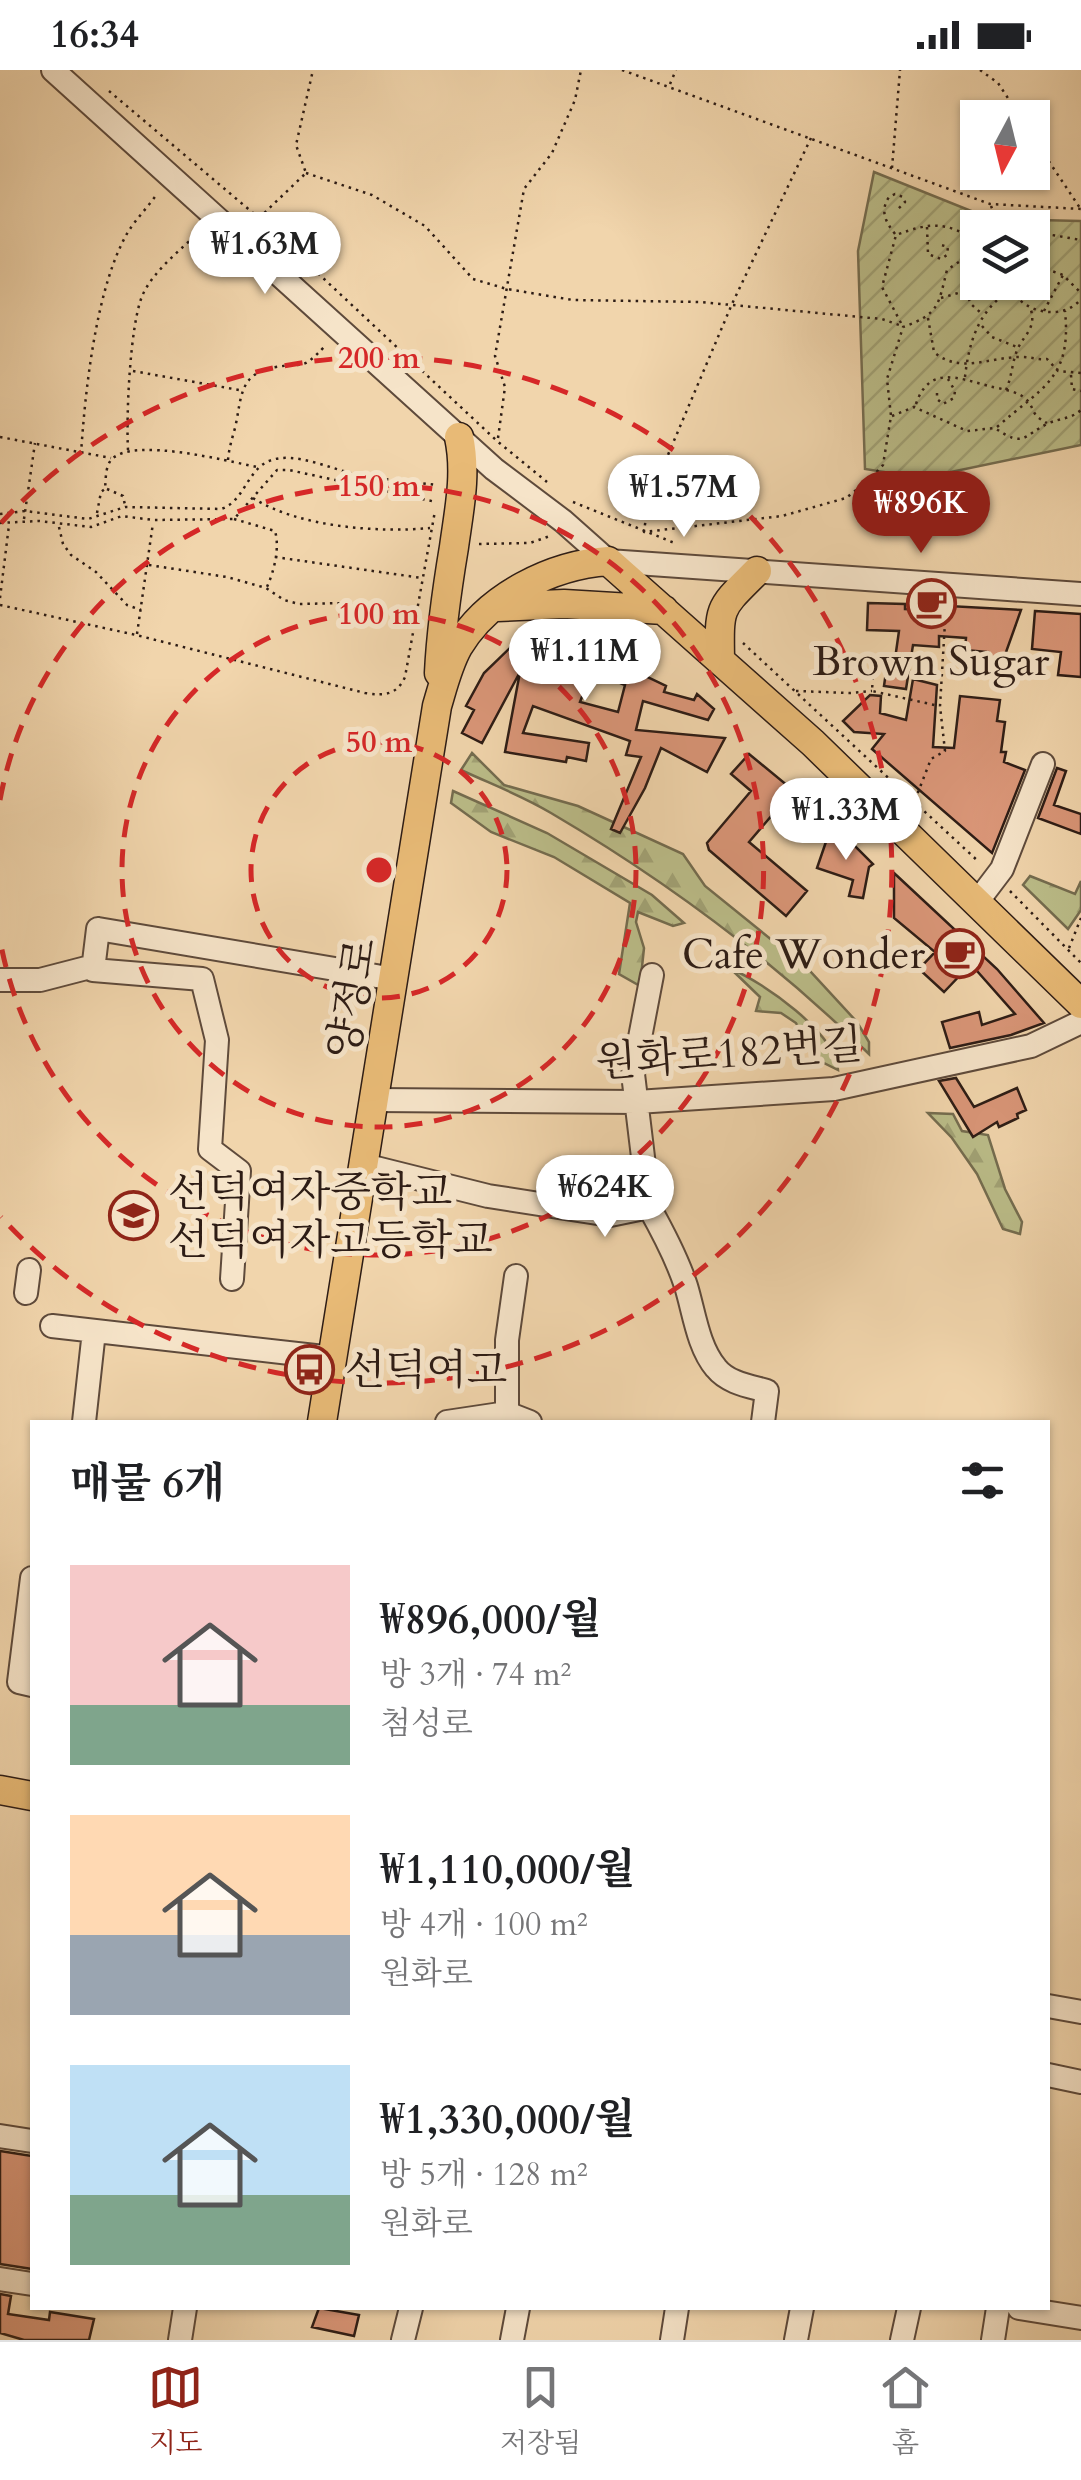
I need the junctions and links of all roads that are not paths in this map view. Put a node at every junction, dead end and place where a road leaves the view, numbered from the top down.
1 (54, 70) edge
2 (72, 70) edge
3 (459, 437) junction
4 (510, 479) junction
5 (608, 561) junction
6 (757, 571) junction
7 (1081, 594) edge
8 (496, 607) junction
9 (664, 610) junction
10 (720, 659) junction
11 (437, 706) junction
12 (1043, 764) dead end
13 (980, 906) junction
14 (94, 966) junction
15 (652, 974) dead end
16 (394, 979) junction
17 (0, 980) edge
18 (1081, 1004) edge
19 (1081, 1022) edge
20 (375, 1100) junction
21 (638, 1102) junction
22 (364, 1165) junction
23 (649, 1207) junction
24 (516, 1276) dead end
25 (232, 1280) dead end
26 (52, 1326) dead end
27 (94, 1330) junction
28 (333, 1358) junction
29 (508, 1413) junction
30 (84, 1420) edge
31 (322, 1420) edge
32 (461, 1420) edge
33 (525, 1420) edge
34 (764, 1420) edge
35 (30, 1594) edge
36 (30, 1684) edge
37 (0, 1790) edge
38 (30, 1796) edge
39 (1050, 2006) edge
40 (1081, 2012) edge
41 (1050, 2075) edge
42 (1081, 2082) edge
43 (0, 2136) edge
44 (30, 2141) edge
45 (0, 2280) edge
46 (30, 2284) edge
47 (185, 2310) edge
48 (410, 2310) edge
49 (518, 2310) edge
50 (677, 2310) edge
51 (802, 2310) edge
52 (908, 2310) edge
53 (998, 2310) edge
54 (1027, 2310) edge
55 (1078, 2325) edge
56 (180, 2340) edge
57 (403, 2340) edge
58 (512, 2340) edge
59 (672, 2340) edge
60 (796, 2340) edge
61 (902, 2340) edge
62 (993, 2340) edge

1 - 3 street
2 - 4 street
3 - 4 street
3 - 11 main road
4 - 5 street
5 - 6 street
5 - 8 main road, 양정로
5 - 9 main road
6 - 7 street
6 - 10 main road
8 - 9 main road
8 - 11 main road, 양정로
9 - 10 main road
10 - 13 main road
11 - 16 main road, 양정로
12 - 13 street
13 - 18 main road
14 - 16 street
14 - 17 street
14 - 25 street
15 - 21 street
16 - 20 main road, 양정로
19 - 21 street, 원화로182번길
20 - 21 street, 원화로182번길
20 - 22 main road, 양정로
21 - 23 street
22 - 23 street
22 - 28 main road, 양정로
23 - 34 street
24 - 29 street
26 - 27 street
27 - 28 street
27 - 30 street
28 - 31 main road, 양정로
29 - 32 street
29 - 33 street
35 - 36 street
37 - 38 main road
39 - 40 street
41 - 42 street
43 - 44 street
45 - 46 street
47 - 56 street
48 - 57 street
49 - 58 street
50 - 59 street
51 - 60 street
52 - 61 street
53 - 62 street
54 - 55 street

